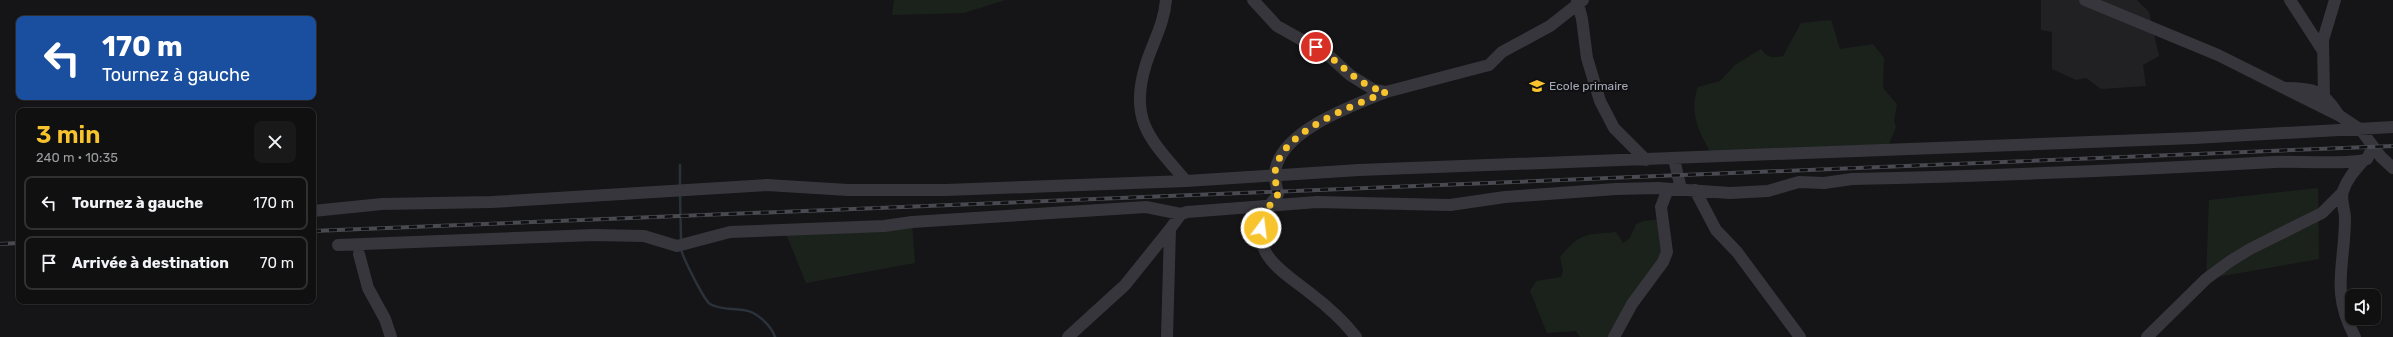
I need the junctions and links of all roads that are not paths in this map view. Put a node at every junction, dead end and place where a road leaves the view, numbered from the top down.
1 (1166, 0) edge
2 (1253, 0) edge
3 (2085, 0) edge
4 (2290, 0) edge
5 (2335, 0) edge
6 (1579, 1) edge
7 (2323, 51) junction
8 (2282, 88) junction
9 (1386, 92) junction
10 (2324, 96) junction
11 (2340, 116) junction
12 (2393, 127) edge
13 (2361, 130) junction
14 (2373, 147) junction
15 (1674, 159) junction
16 (1646, 160) junction
17 (2363, 161) junction
18 (2393, 168) edge
19 (1274, 174) junction
20 (1186, 180) junction
21 (1668, 188) junction
22 (1681, 189) junction
23 (1694, 190) junction
24 (2342, 193) junction
25 (1268, 205) junction
26 (316, 211) edge
27 (1180, 214) junction
28 (1170, 229) junction
29 (338, 245) dead end
30 (359, 254) dead end
31 (391, 337) edge
32 (1068, 337) edge
33 (1167, 337) edge
34 (1356, 337) edge
35 (1614, 337) edge
36 (1800, 337) edge
37 (2147, 337) edge
38 (2355, 337) edge

1 - 20 street
2 - 9 street
3 - 8 street
4 - 7 street
5 - 7 street
6 - 9 street
6 - 16 street
7 - 10 street
8 - 10 street
8 - 11 street
9 - 19 street
10 - 11 street
11 - 12 street
11 - 13 street
12 - 13 street
13 - 14 street
13 - 15 street
14 - 17 street
14 - 18 street
15 - 16 street
15 - 22 street
16 - 19 street
17 - 23 street
17 - 24 street
19 - 20 street
19 - 25 street
20 - 26 street
21 - 22 street
21 - 25 street
21 - 35 street
22 - 23 street
23 - 36 street
24 - 37 street
24 - 38 street
25 - 27 street
25 - 34 street
27 - 28 street
27 - 29 street
28 - 32 street
28 - 33 street
30 - 31 street

